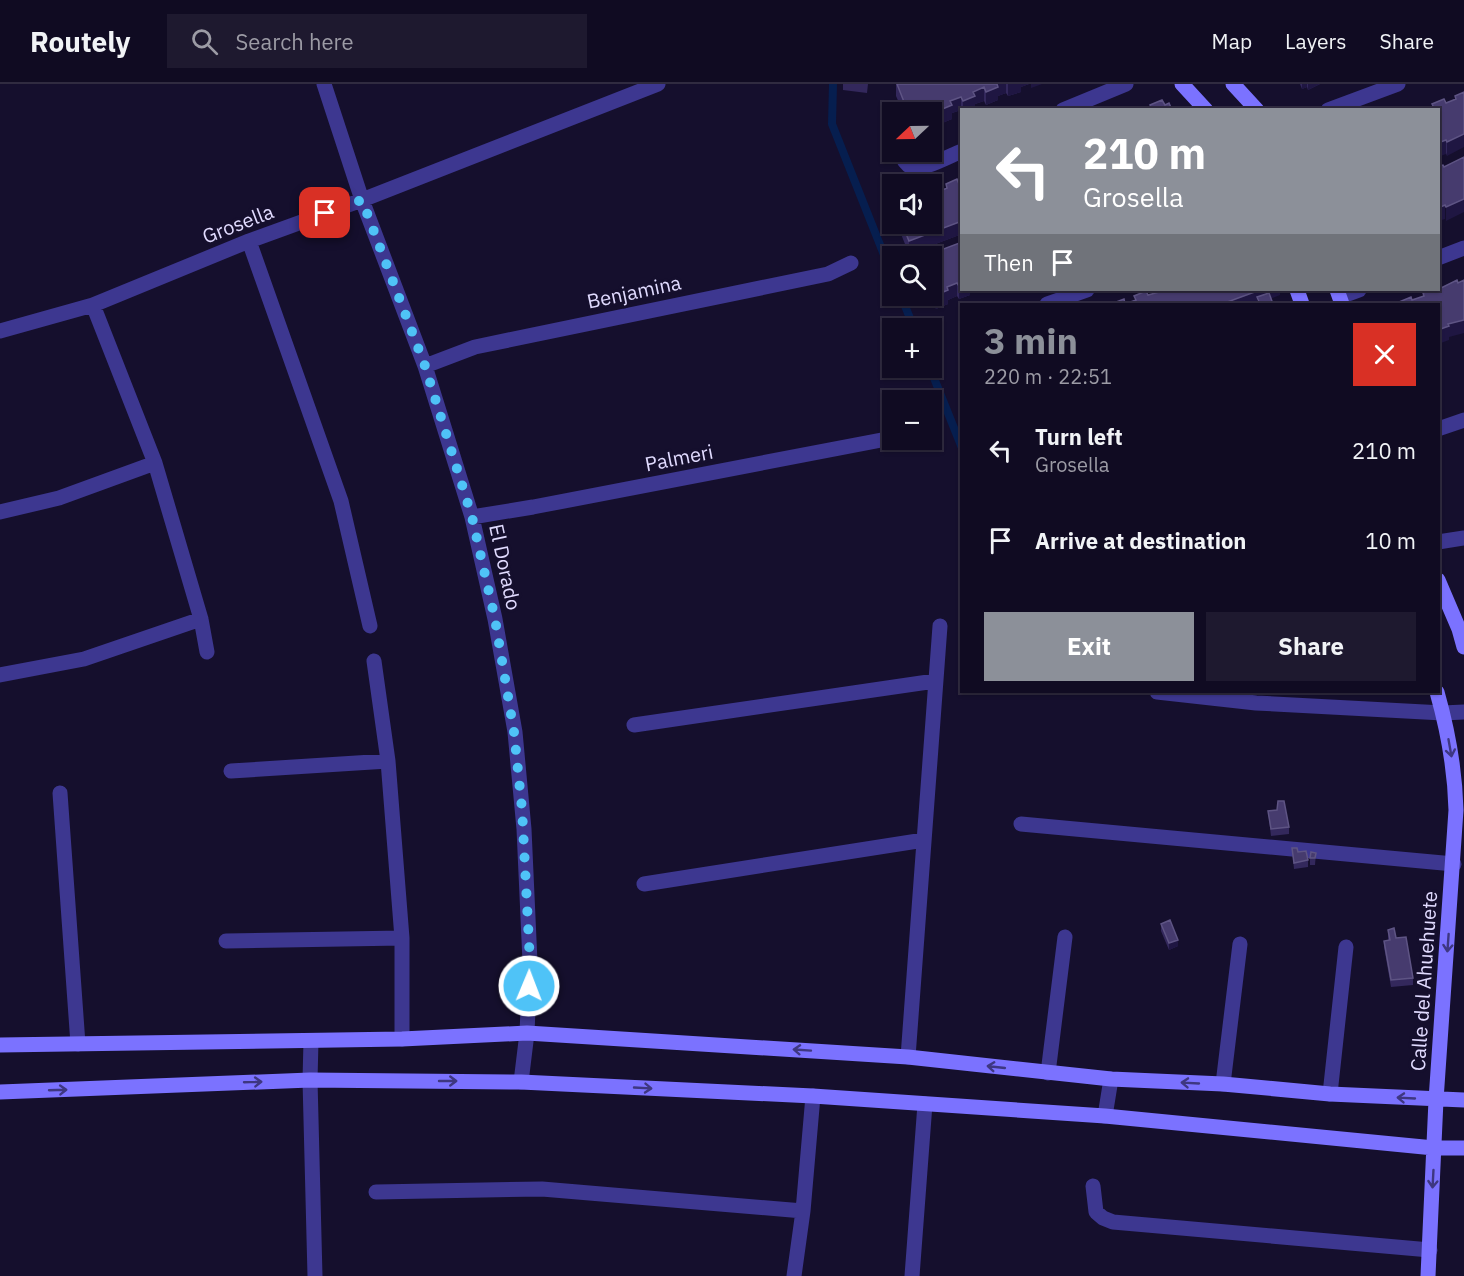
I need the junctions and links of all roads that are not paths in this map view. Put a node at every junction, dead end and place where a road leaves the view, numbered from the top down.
1 (324, 84) edge
2 (658, 84) edge
3 (1126, 84) edge
4 (1182, 84) edge
5 (1233, 84) edge
6 (1398, 84) edge
7 (1068, 108) edge
8 (1204, 108) edge
9 (1255, 108) edge
10 (1333, 108) edge
11 (960, 152) edge
12 (942, 159) edge
13 (905, 162) edge
14 (935, 162) edge
15 (362, 200) junction
16 (249, 241) junction
17 (1464, 248) edge
18 (1440, 257) edge
19 (851, 263) dead end
20 (1084, 291) edge
21 (1356, 291) edge
22 (1340, 297) edge
23 (1050, 303) edge
24 (93, 305) junction
25 (0, 331) edge
26 (425, 366) junction
27 (1464, 420) edge
28 (1440, 428) edge
29 (882, 440) edge
30 (155, 463) junction
31 (0, 513) edge
32 (472, 517) junction
33 (1464, 538) edge
34 (1440, 542) edge
35 (1440, 585) edge
36 (201, 619) junction
37 (370, 626) dead end
38 (940, 626) dead end
39 (1464, 647) edge
40 (207, 652) dead end
41 (374, 661) dead end
42 (0, 675) edge
43 (936, 681) junction
44 (1177, 693) edge
45 (1437, 693) edge
46 (1257, 697) edge
47 (1464, 712) edge
48 (1443, 713) junction
49 (634, 725) dead end
50 (388, 760) junction
51 (231, 771) dead end
52 (60, 793) dead end
53 (1021, 824) dead end
54 (924, 840) junction
55 (1454, 864) junction
56 (644, 884) dead end
57 (1065, 937) dead end
58 (402, 938) junction
59 (226, 941) dead end
60 (1240, 944) dead end
61 (1346, 947) dead end
62 (527, 1033) junction
63 (402, 1039) junction
64 (310, 1041) junction
65 (78, 1044) junction
66 (0, 1045) edge
67 (908, 1057) junction
68 (1048, 1072) junction
69 (1111, 1079) junction
70 (310, 1080) junction
71 (521, 1082) junction
72 (1223, 1084) junction
73 (0, 1092) edge
74 (1330, 1094) junction
75 (813, 1096) junction
76 (1436, 1100) junction
77 (1464, 1100) edge
78 (925, 1104) junction
79 (1105, 1116) junction
80 (1434, 1148) junction
81 (1464, 1148) edge
82 (1093, 1186) dead end
83 (376, 1192) dead end
84 (803, 1211) junction
85 (1430, 1250) junction
86 (315, 1276) edge
87 (794, 1276) edge
88 (912, 1276) edge
89 (1428, 1276) edge

1 - 15 street, El Dorado
2 - 15 street, Grosella
3 - 7 street
4 - 8 street
5 - 9 street
6 - 10 street
11 - 12 street
13 - 14 street
15 - 16 street, Grosella
15 - 26 street, El Dorado
16 - 24 street, Grosella
16 - 37 street
17 - 18 street
19 - 26 street, Benjamina
20 - 23 street
21 - 22 street
24 - 25 street, Grosella
24 - 30 street
26 - 32 street, El Dorado
27 - 28 street
29 - 32 street, Palmeri
30 - 31 street
30 - 36 street
32 - 62 street, El Dorado
33 - 34 street
35 - 39 street
36 - 40 street
36 - 42 street
38 - 43 street
41 - 50 street
43 - 49 street
43 - 54 street
44 - 46 street
45 - 48 street, Calle del Ahuehuete
46 - 48 street
47 - 48 street
48 -> 55 street, Calle del Ahuehuete
50 - 51 street
50 - 58 street
52 - 65 street
53 - 55 street
54 - 56 street
54 - 67 street
55 -> 76 street, Calle del Ahuehuete
57 - 68 street
58 - 59 street
58 - 63 street
60 - 72 street
61 - 74 street
62 - 63 street
67 -> 62 street
62 - 71 street, El Dorado
63 - 64 street
64 - 65 street
64 - 70 street
65 - 66 street
68 -> 67 street
68 - 69 street
72 -> 69 street
69 - 79 street
70 -> 71 street
73 -> 70 street
70 - 86 street
71 -> 75 street
72 - 74 street
76 -> 74 street
75 - 78 street
75 - 84 street
76 - 77 street
76 - 80 street, Calle del Ahuehuete
78 - 79 street
78 - 88 street
79 - 80 street
80 - 81 street
80 -> 85 street, Calle del Ahuehuete
82 - 85 street
83 - 84 street
84 - 87 street
85 - 89 street, Calle del Ahuehuete

